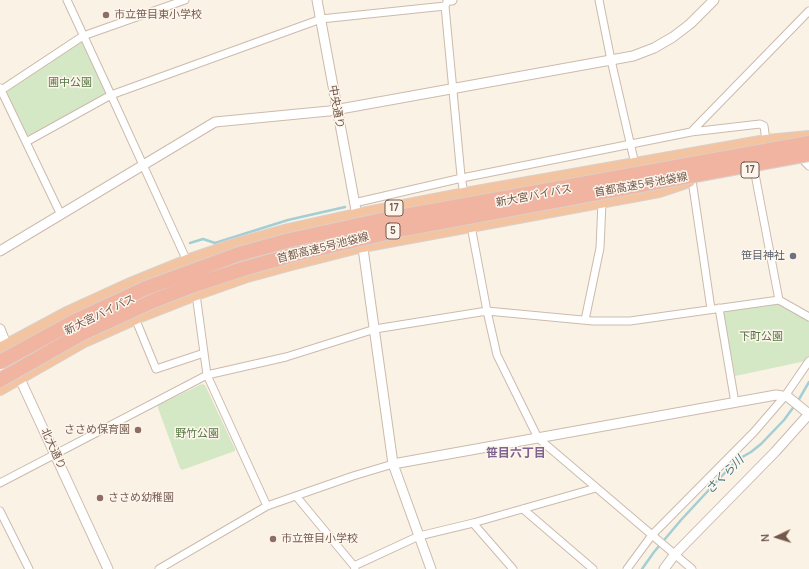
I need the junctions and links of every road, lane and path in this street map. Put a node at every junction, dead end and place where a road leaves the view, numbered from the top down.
1 (67, 0) edge
2 (186, 0) edge
3 (317, 0) edge
4 (599, 0) edge
5 (714, 0) edge
6 (448, 2) edge
7 (809, 11) edge
8 (321, 19) junction
9 (83, 36) junction
10 (611, 60) junction
11 (452, 89) junction
12 (0, 90) edge
13 (112, 95) junction
14 (336, 109) junction
15 (691, 132) junction
16 (809, 137) edge
17 (766, 141) junction
18 (26, 142) junction
19 (809, 143) edge
20 (630, 144) junction
21 (808, 160) edge
22 (635, 164) junction
23 (143, 165) junction
24 (754, 169) junction
25 (462, 178) junction
26 (692, 180) junction
27 (464, 194) junction
28 (602, 202) junction
29 (355, 209) junction
30 (60, 215) junction
31 (471, 226) junction
32 (332, 238) dead end
33 (362, 246) junction
34 (0, 251) edge
35 (183, 262) junction
36 (138, 280) junction
37 (182, 282) dead end
38 (151, 294) dead end
39 (194, 294) junction
40 (779, 300) junction
41 (719, 308) junction
42 (711, 309) junction
43 (151, 311) junction
44 (487, 311) junction
45 (809, 317) edge
46 (135, 318) junction
47 (585, 320) junction
48 (0, 329) edge
49 (375, 329) junction
50 (51, 341) dead end
51 (3, 347) edge
52 (204, 353) junction
53 (809, 360) edge
54 (0, 362) edge
55 (207, 375) junction
56 (20, 379) junction
57 (0, 380) edge
58 (0, 390) edge
59 (786, 397) junction
60 (735, 402) junction
61 (808, 413) edge
62 (538, 438) junction
63 (55, 454) junction
64 (393, 464) junction
65 (0, 483) edge
66 (596, 488) junction
67 (296, 496) junction
68 (267, 506) junction
69 (524, 509) junction
70 (0, 511) edge
71 (472, 523) junction
72 (419, 536) junction
73 (655, 537) junction
74 (675, 554) junction
75 (354, 568) edge
76 (29, 569) edge
77 (108, 569) edge
78 (159, 569) edge
79 (431, 569) edge
80 (513, 569) edge
81 (593, 569) edge
82 (627, 569) edge
83 (664, 569) edge
84 (692, 569) edge

1 - 9 street
2 - 9 street
3 - 8 street, 中央通り
4 - 10 street
5 - 10 street
6 - 8 street
6 - 11 street
7 - 15 street
8 - 13 street
8 - 14 street, 中央通り
9 - 12 street
9 - 13 street
10 - 11 street
10 - 20 street
11 - 14 street
11 - 25 street
12 - 18 street
13 - 18 street
13 - 23 street
14 - 23 street
14 - 29 street, 中央通り
15 - 17 street
15 - 20 street
16 - 17 highway, 17
16 - 26 highway, 新大宮バイパス / 17
17 - 22 highway, 17
18 - 30 street
19 - 54 highway, 首都高速5号池袋線 / 5, bridge
20 - 22 street
20 - 25 street
21 - 24 highway, 新大宮バイパス / 17
21 - 57 highway, 首都高速5号池袋線 / 5, bridge
22 - 27 highway, 17
23 - 30 street
23 - 35 street
24 - 26 highway, 新大宮バイパス / 17
24 - 40 street
25 - 27 street
25 - 29 street
26 - 28 highway, 17
26 - 42 street
27 - 29 highway, 17
28 - 31 highway, 17
28 - 47 street
29 - 33 street, 中央通り
29 - 35 highway, 17
30 - 34 street
31 - 33 highway, 17
31 - 44 street
32 - 37 highway
33 - 39 highway, 17
33 - 49 street, 中央通り
35 - 36 highway, 17
35 - 39 highway
36 - 43 highway
36 - 51 highway, 17
38 - 50 highway, 新大宮バイパス
39 - 43 highway, 17
39 - 52 street
40 - 41 street
40 - 45 street
41 - 42 street
41 - 60 street
42 - 47 street
43 - 46 highway, 17
44 - 47 street
44 - 49 street
44 - 62 street
46 - 52 street
46 - 56 highway, 17
48 - 51 street, 北大通り
49 - 55 street
49 - 64 street, 中央通り
51 - 56 street, 北大通り
52 - 55 street
53 - 59 street
55 - 63 street
55 - 68 street
56 - 58 highway, 17
56 - 63 street, 北大通り
59 - 60 street
59 - 61 street
59 - 73 street
60 - 62 street
61 - 74 street
62 - 64 street
62 - 66 street
63 - 65 street
63 - 77 street, 北大通り
64 - 67 street
64 - 72 street, 中央通り
66 - 69 street
66 - 73 street
67 - 68 street
67 - 75 street
68 - 78 street
69 - 71 street
69 - 81 street
70 - 76 street
71 - 72 street
71 - 80 street
72 - 75 street
72 - 79 street, 中央通り
73 - 74 street
73 - 82 street
74 - 83 street
74 - 84 street

